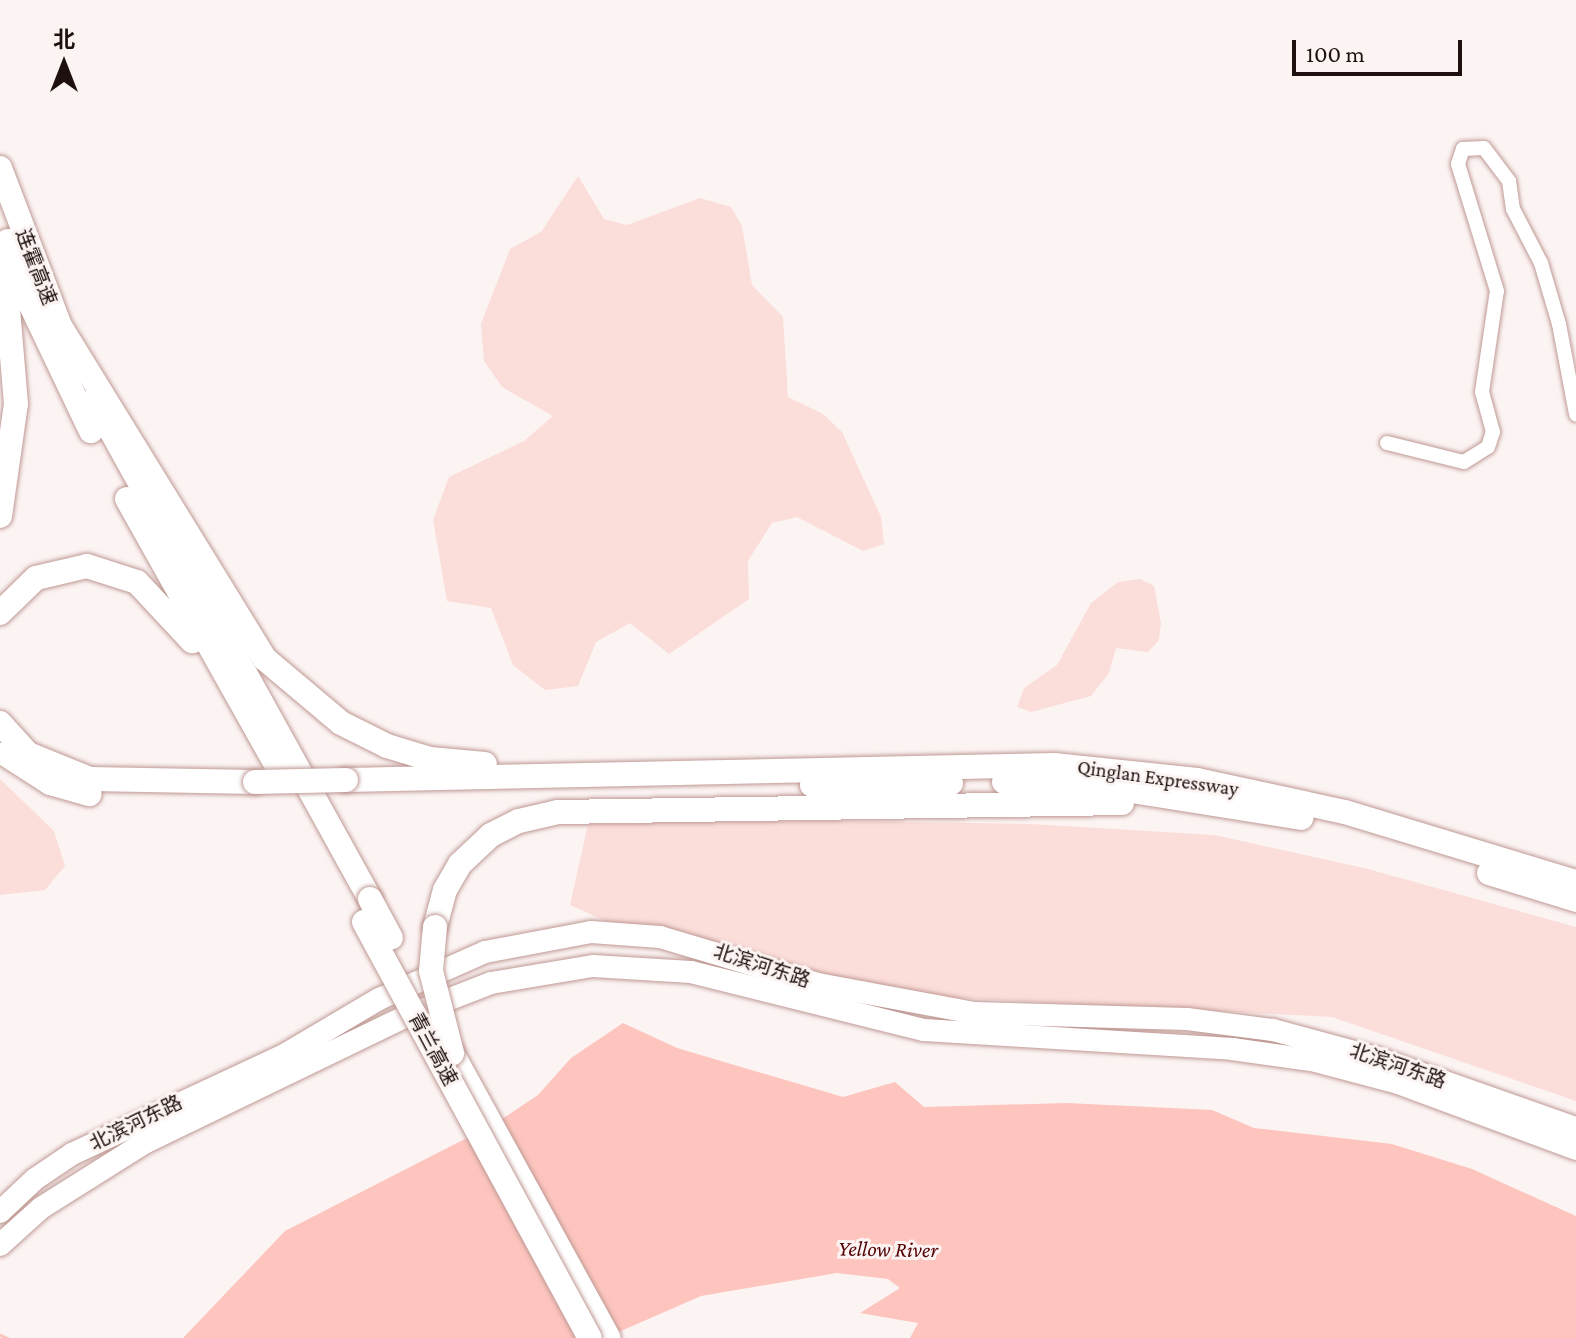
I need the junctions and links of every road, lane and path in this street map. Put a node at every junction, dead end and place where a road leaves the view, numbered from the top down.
1 (0, 168) edge
2 (0, 217) edge
3 (0, 238) edge
4 (57, 321) junction
5 (1576, 414) edge
6 (1387, 443) dead end
7 (0, 516) edge
8 (0, 613) edge
9 (0, 723) edge
10 (0, 750) edge
11 (274, 761) junction
12 (775, 770) junction
13 (346, 786) junction
14 (255, 789) junction
15 (1240, 807) junction
16 (1576, 882) edge
17 (1576, 900) edge
18 (367, 910) junction
19 (452, 1053) junction
20 (1576, 1128) edge
21 (1576, 1149) edge
22 (0, 1212) edge
23 (0, 1245) edge
24 (590, 1338) edge
25 (609, 1338) edge

1 - 4 highway, 连霍高速
2 - 11 highway
3 - 7 highway
4 - 12 highway
4 - 18 highway
5 - 6 street
8 - 11 highway
9 - 14 highway
10 - 14 highway
11 - 18 highway, 青兰高速
12 - 13 highway
12 - 16 highway, Qinglan Expressway
13 - 14 highway, bridge
13 - 15 highway
15 - 17 highway, Qinglan Expressway
15 - 19 highway, bridge
18 - 19 highway, bridge
18 - 24 highway, 青兰高速, bridge
19 - 25 highway, 青兰高速
20 - 22 main road, 北滨河东路
21 - 23 main road, 北滨河东路

